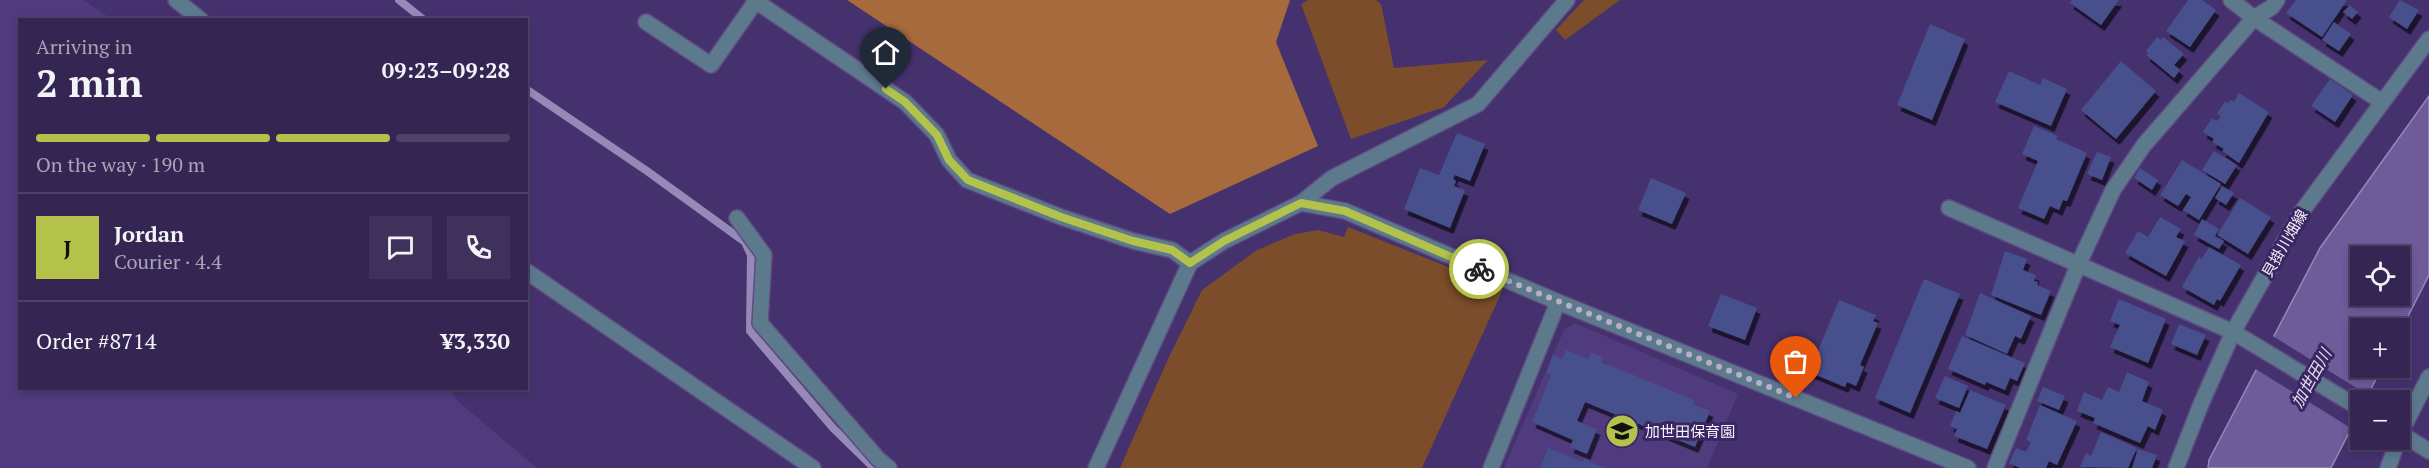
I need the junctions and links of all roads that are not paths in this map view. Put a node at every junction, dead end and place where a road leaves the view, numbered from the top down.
1 (176, 0) edge
2 (1567, 0) edge
3 (2231, 0) edge
4 (2277, 0) edge
5 (755, 1) edge
6 (198, 18) edge
7 (2254, 18) junction
8 (646, 22) dead end
9 (2429, 39) edge
10 (2382, 102) junction
11 (1301, 203) junction
12 (1949, 208) dead end
13 (737, 218) dead end
14 (1190, 263) junction
15 (2079, 263) junction
16 (528, 272) edge
17 (1558, 302) junction
18 (2240, 335) junction
19 (2429, 377) edge
20 (2350, 402) edge
21 (2410, 414) edge
22 (2410, 440) edge
23 (2394, 450) edge
24 (2429, 451) edge
25 (813, 468) edge
26 (889, 468) edge
27 (1096, 468) edge
28 (1491, 468) edge
29 (1968, 468) edge
30 (1995, 468) edge
31 (2176, 468) edge
32 (2388, 468) edge

1 - 6 street
2 - 11 street
3 - 7 street
4 - 7 street
5 - 8 street
5 - 14 street
7 - 10 street
7 - 15 street
9 - 10 street, 貝掛川畑線
10 - 18 street, 貝掛川畑線
11 - 14 street
11 - 17 street
12 - 15 street
13 - 26 street
14 - 27 street
15 - 18 street
15 - 30 street
16 - 25 street
17 - 28 street
17 - 29 street
18 - 20 street
18 - 31 street, 貝掛川畑線
19 - 21 street
22 - 24 street
23 - 32 street

